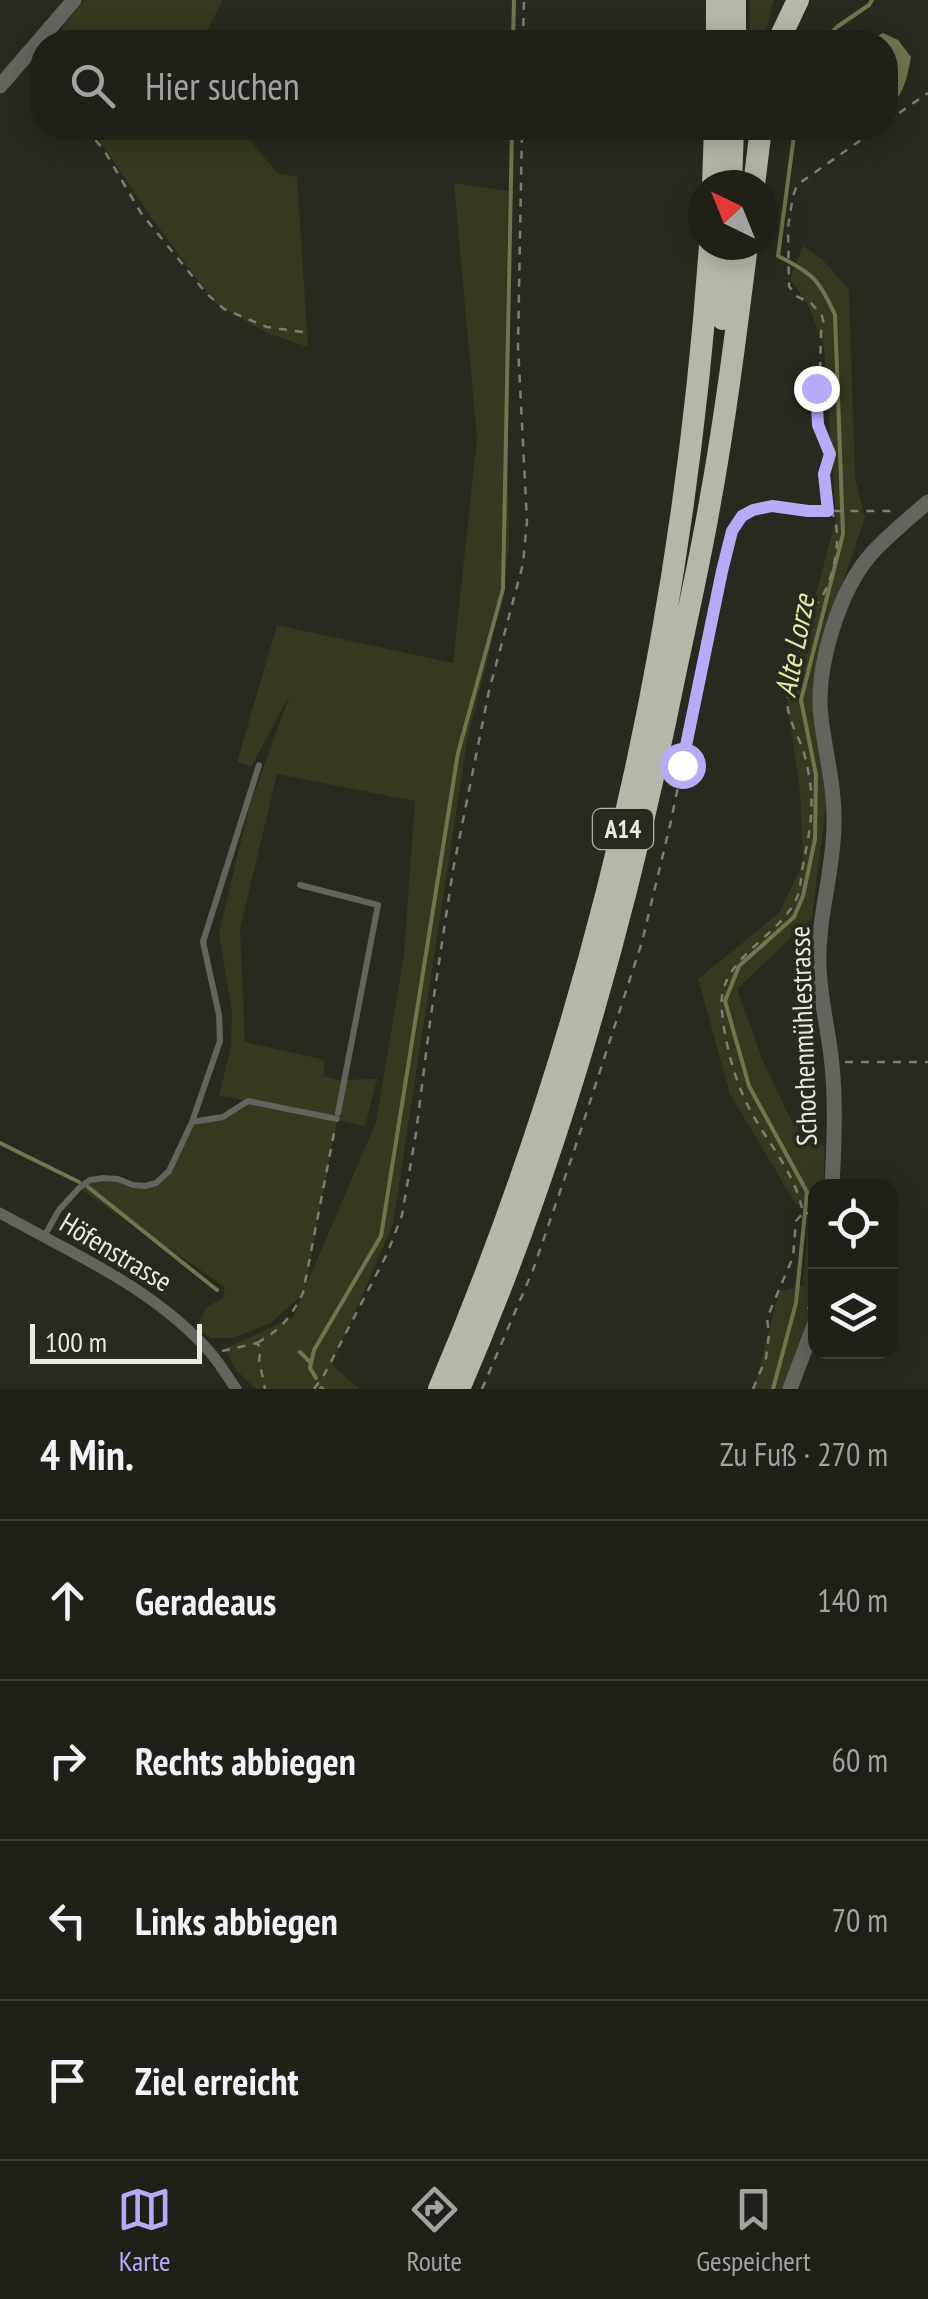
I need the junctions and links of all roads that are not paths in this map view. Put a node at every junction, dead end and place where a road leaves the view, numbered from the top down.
1 (74, 0) edge
2 (717, 0) edge
3 (735, 0) edge
4 (783, 0) edge
5 (798, 0) edge
6 (48, 30) edge
7 (717, 30) edge
8 (735, 30) edge
9 (777, 30) edge
10 (782, 30) edge
11 (30, 51) edge
12 (0, 86) edge
13 (715, 140) edge
14 (733, 140) edge
15 (760, 140) edge
16 (714, 170) edge
17 (732, 170) edge
18 (756, 170) edge
19 (709, 260) edge
20 (727, 260) edge
21 (744, 260) edge
22 (922, 507) edge
23 (675, 674) junction
24 (259, 765) dead end
25 (300, 885) dead end
26 (192, 1122) junction
27 (832, 1179) edge
28 (0, 1214) edge
29 (44, 1238) junction
30 (808, 1341) edge
31 (236, 1389) edge
32 (438, 1389) edge
33 (459, 1389) edge
34 (790, 1389) edge

1 - 6 street
2 - 7 highway
3 - 8 highway
4 - 9 highway
5 - 10 highway
11 - 12 street
13 - 16 highway
14 - 17 highway
15 - 18 highway
19 - 32 highway, A14
20 - 23 highway, A14
21 - 23 highway
22 - 27 street, Schochenmühlestrasse
23 - 33 highway, A14
24 - 26 lane
25 - 26 lane
26 - 29 lane
28 - 29 street, Höfenstrasse
29 - 31 street, Höfenstrasse
30 - 34 street

